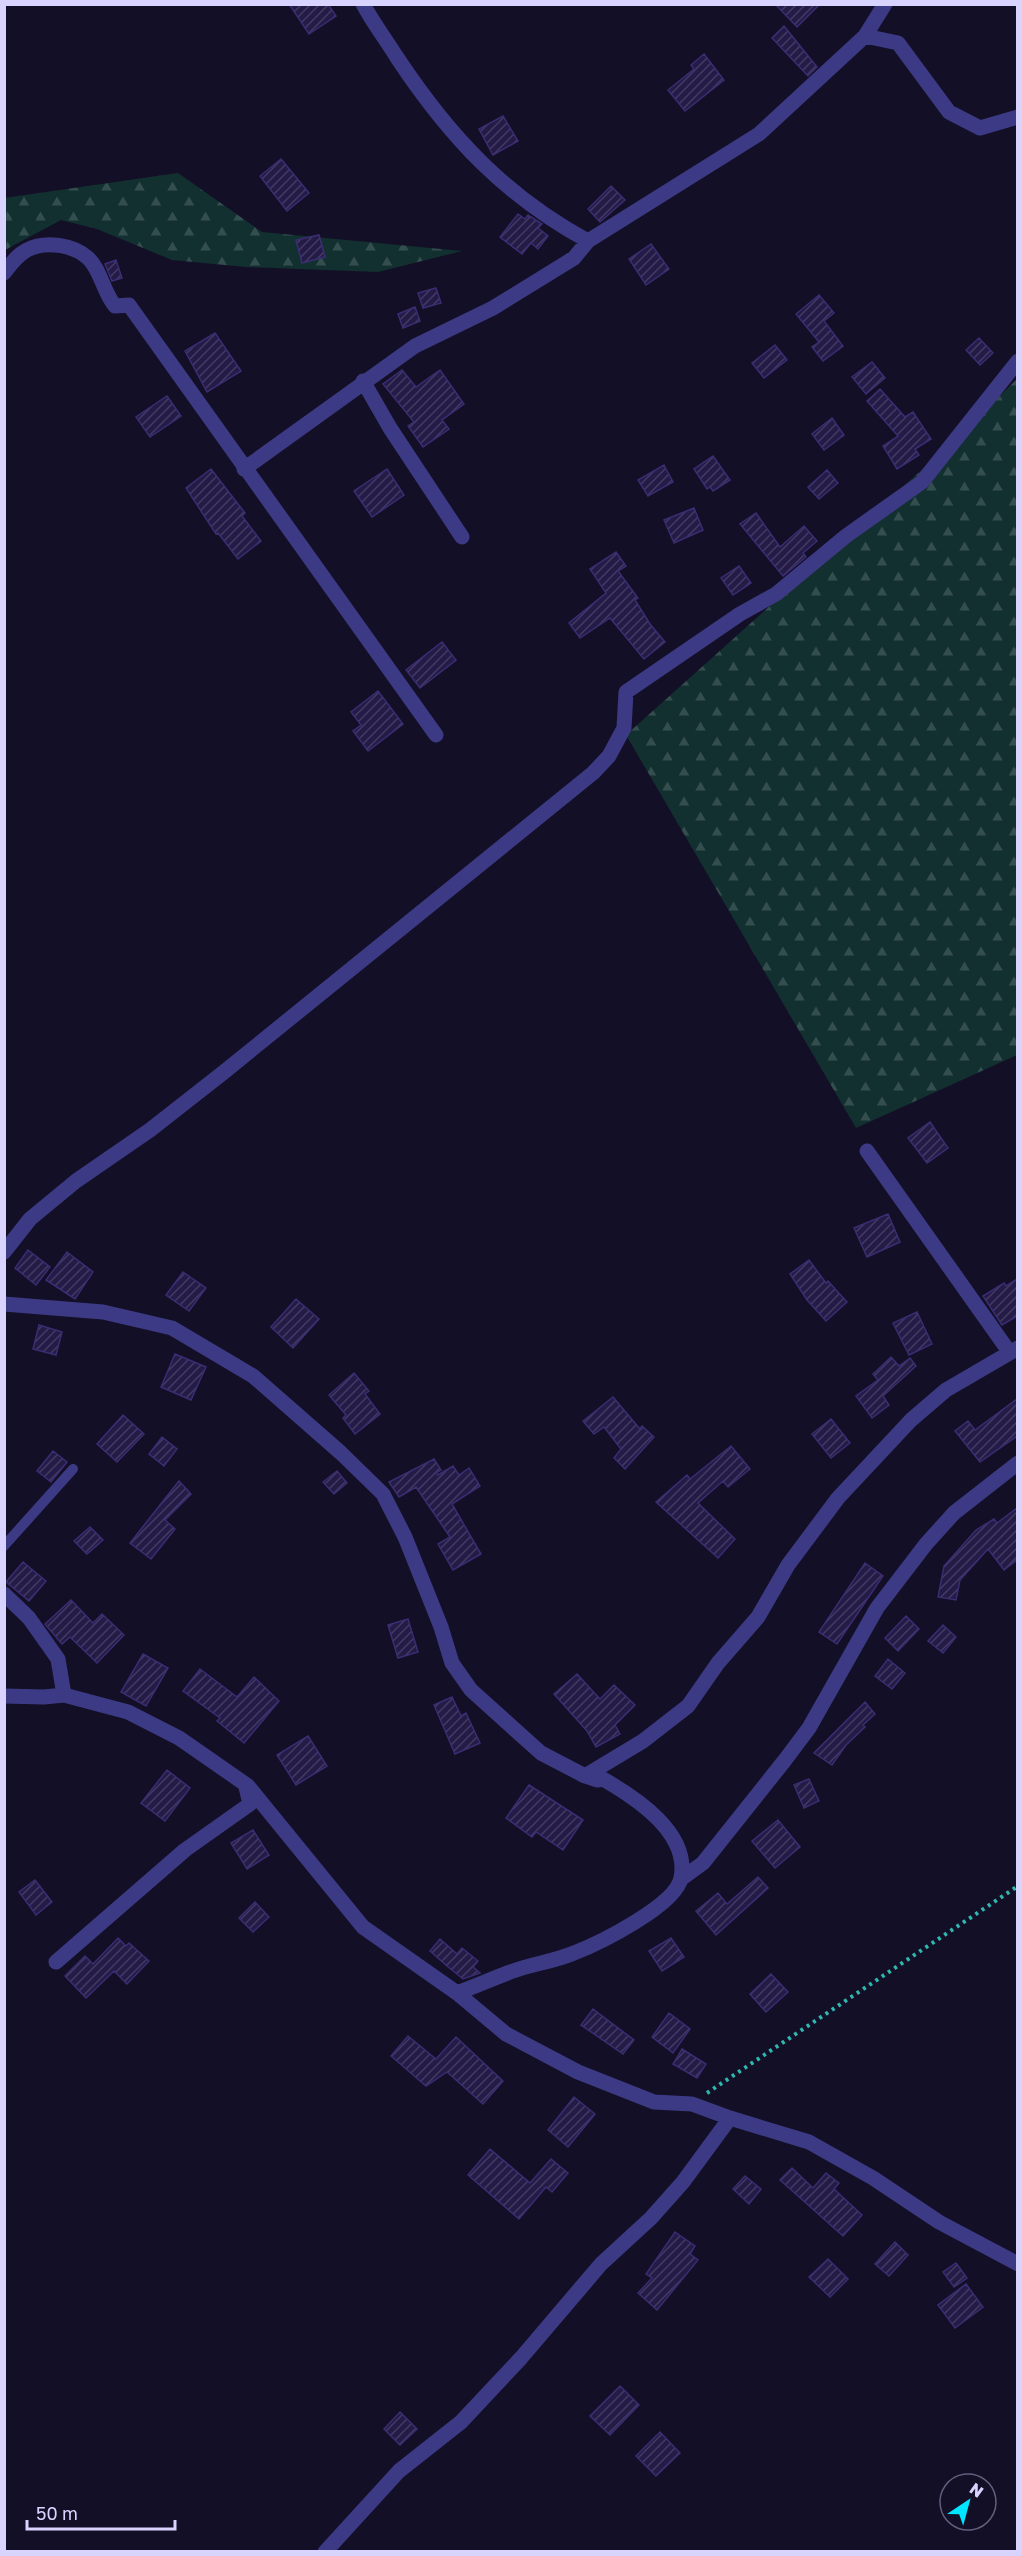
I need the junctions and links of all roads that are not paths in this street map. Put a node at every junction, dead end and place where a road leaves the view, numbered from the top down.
1 (363, 4) edge
2 (885, 4) edge
3 (865, 36) junction
4 (1017, 117) edge
5 (588, 241) junction
6 (4, 273) edge
7 (1017, 361) edge
8 (363, 381) junction
9 (244, 469) junction
10 (462, 537) dead end
11 (436, 735) dead end
12 (867, 1151) dead end
13 (4, 1252) edge
14 (4, 1304) edge
15 (1014, 1350) edge
16 (1017, 1463) edge
17 (73, 1469) dead end
18 (4, 1546) edge
19 (4, 1594) edge
20 (64, 1695) junction
21 (4, 1696) edge
22 (585, 1776) junction
23 (246, 1784) junction
24 (681, 1879) junction
25 (56, 1962) dead end
26 (457, 1993) junction
27 (730, 2118) junction
28 (1017, 2264) edge
29 (329, 2550) edge

1 - 5 street
2 - 3 street
3 - 4 street
3 - 5 street
5 - 8 street
6 - 9 street
7 - 13 street
8 - 9 street
8 - 10 street
9 - 11 street
12 - 15 street
14 - 22 street
15 - 22 street
16 - 24 street
17 - 18 lane
19 - 20 street
20 - 21 street
20 - 23 street
22 - 24 street
23 - 25 street
23 - 26 street
24 - 26 street
26 - 27 street
27 - 28 street
27 - 29 street

